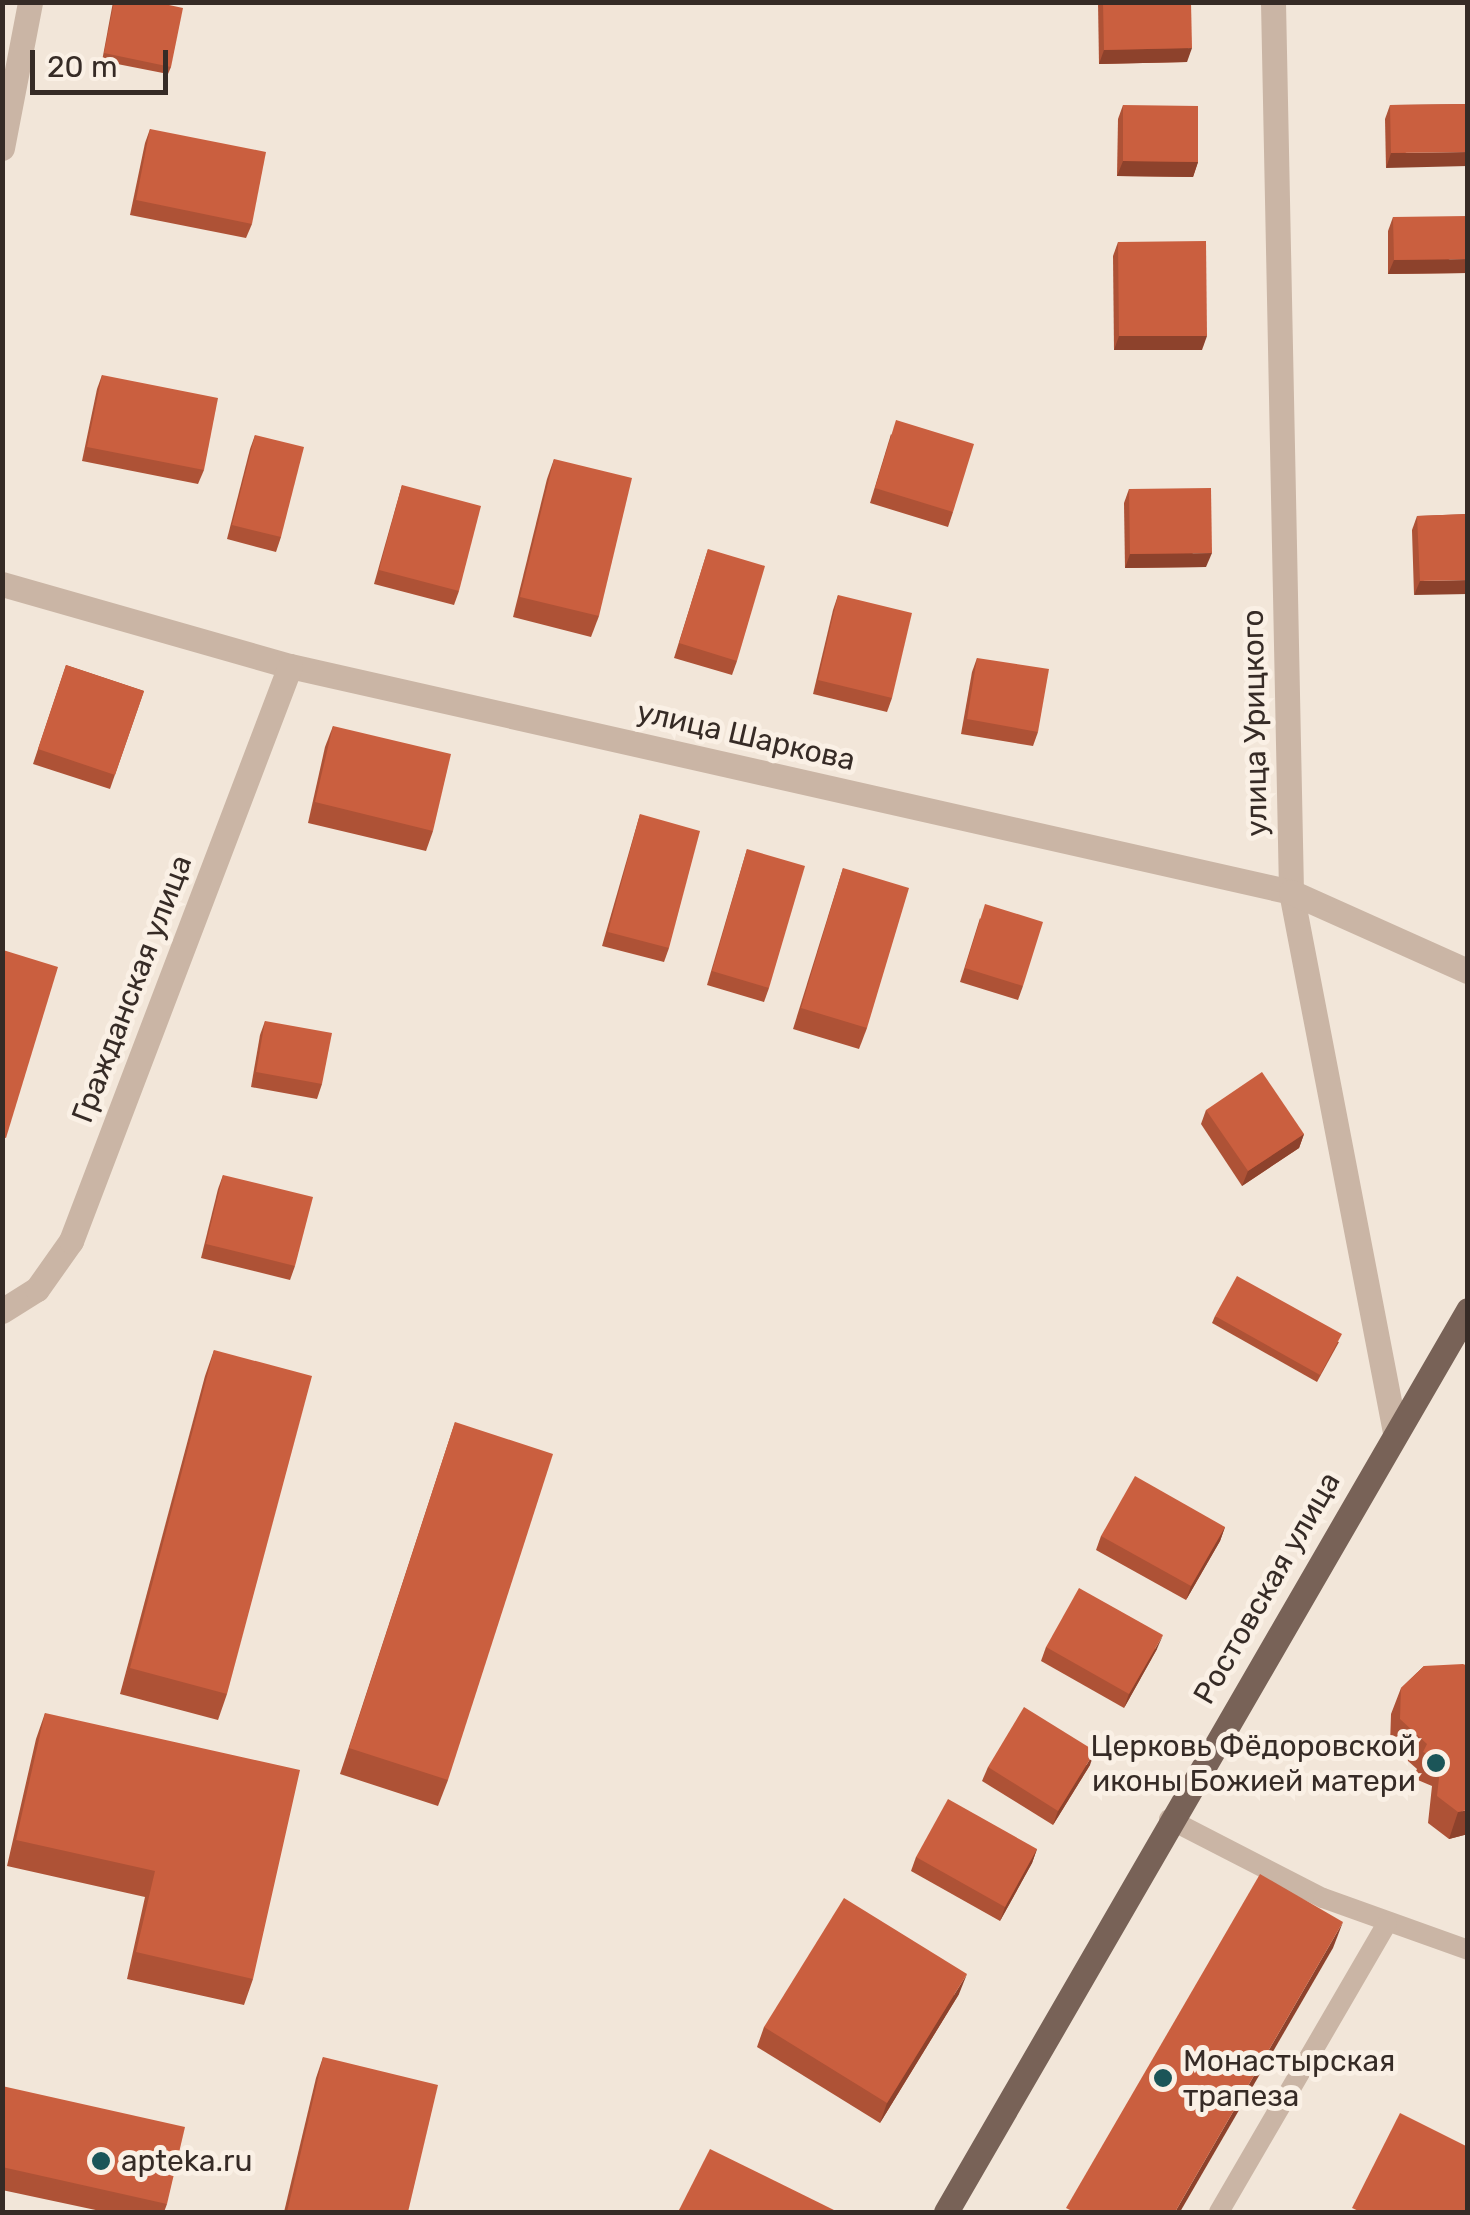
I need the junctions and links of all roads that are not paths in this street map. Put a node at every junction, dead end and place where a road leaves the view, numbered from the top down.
1 (30, 2) edge
2 (1273, 2) edge
3 (2, 148) edge
4 (2, 584) edge
5 (290, 666) junction
6 (1290, 892) junction
7 (1468, 971) edge
8 (1468, 1310) edge
9 (2, 1311) edge
10 (1395, 1432) junction
11 (1170, 1819) junction
12 (1387, 1924) junction
13 (1468, 1950) edge
14 (946, 2212) edge
15 (1219, 2212) edge

1 - 3 street
2 - 6 street, улица Урицкого
4 - 5 street, улица Шаркова
5 - 6 street, улица Шаркова
5 - 9 street, Гражданская улица
6 - 7 street, улица Шаркова
6 - 10 street, улица Урицкого
8 - 10 main road, Ростовская улица
10 - 11 main road, Ростовская улица
11 - 12 lane
11 - 14 main road, Ростовская улица
12 - 13 lane
12 - 15 lane

